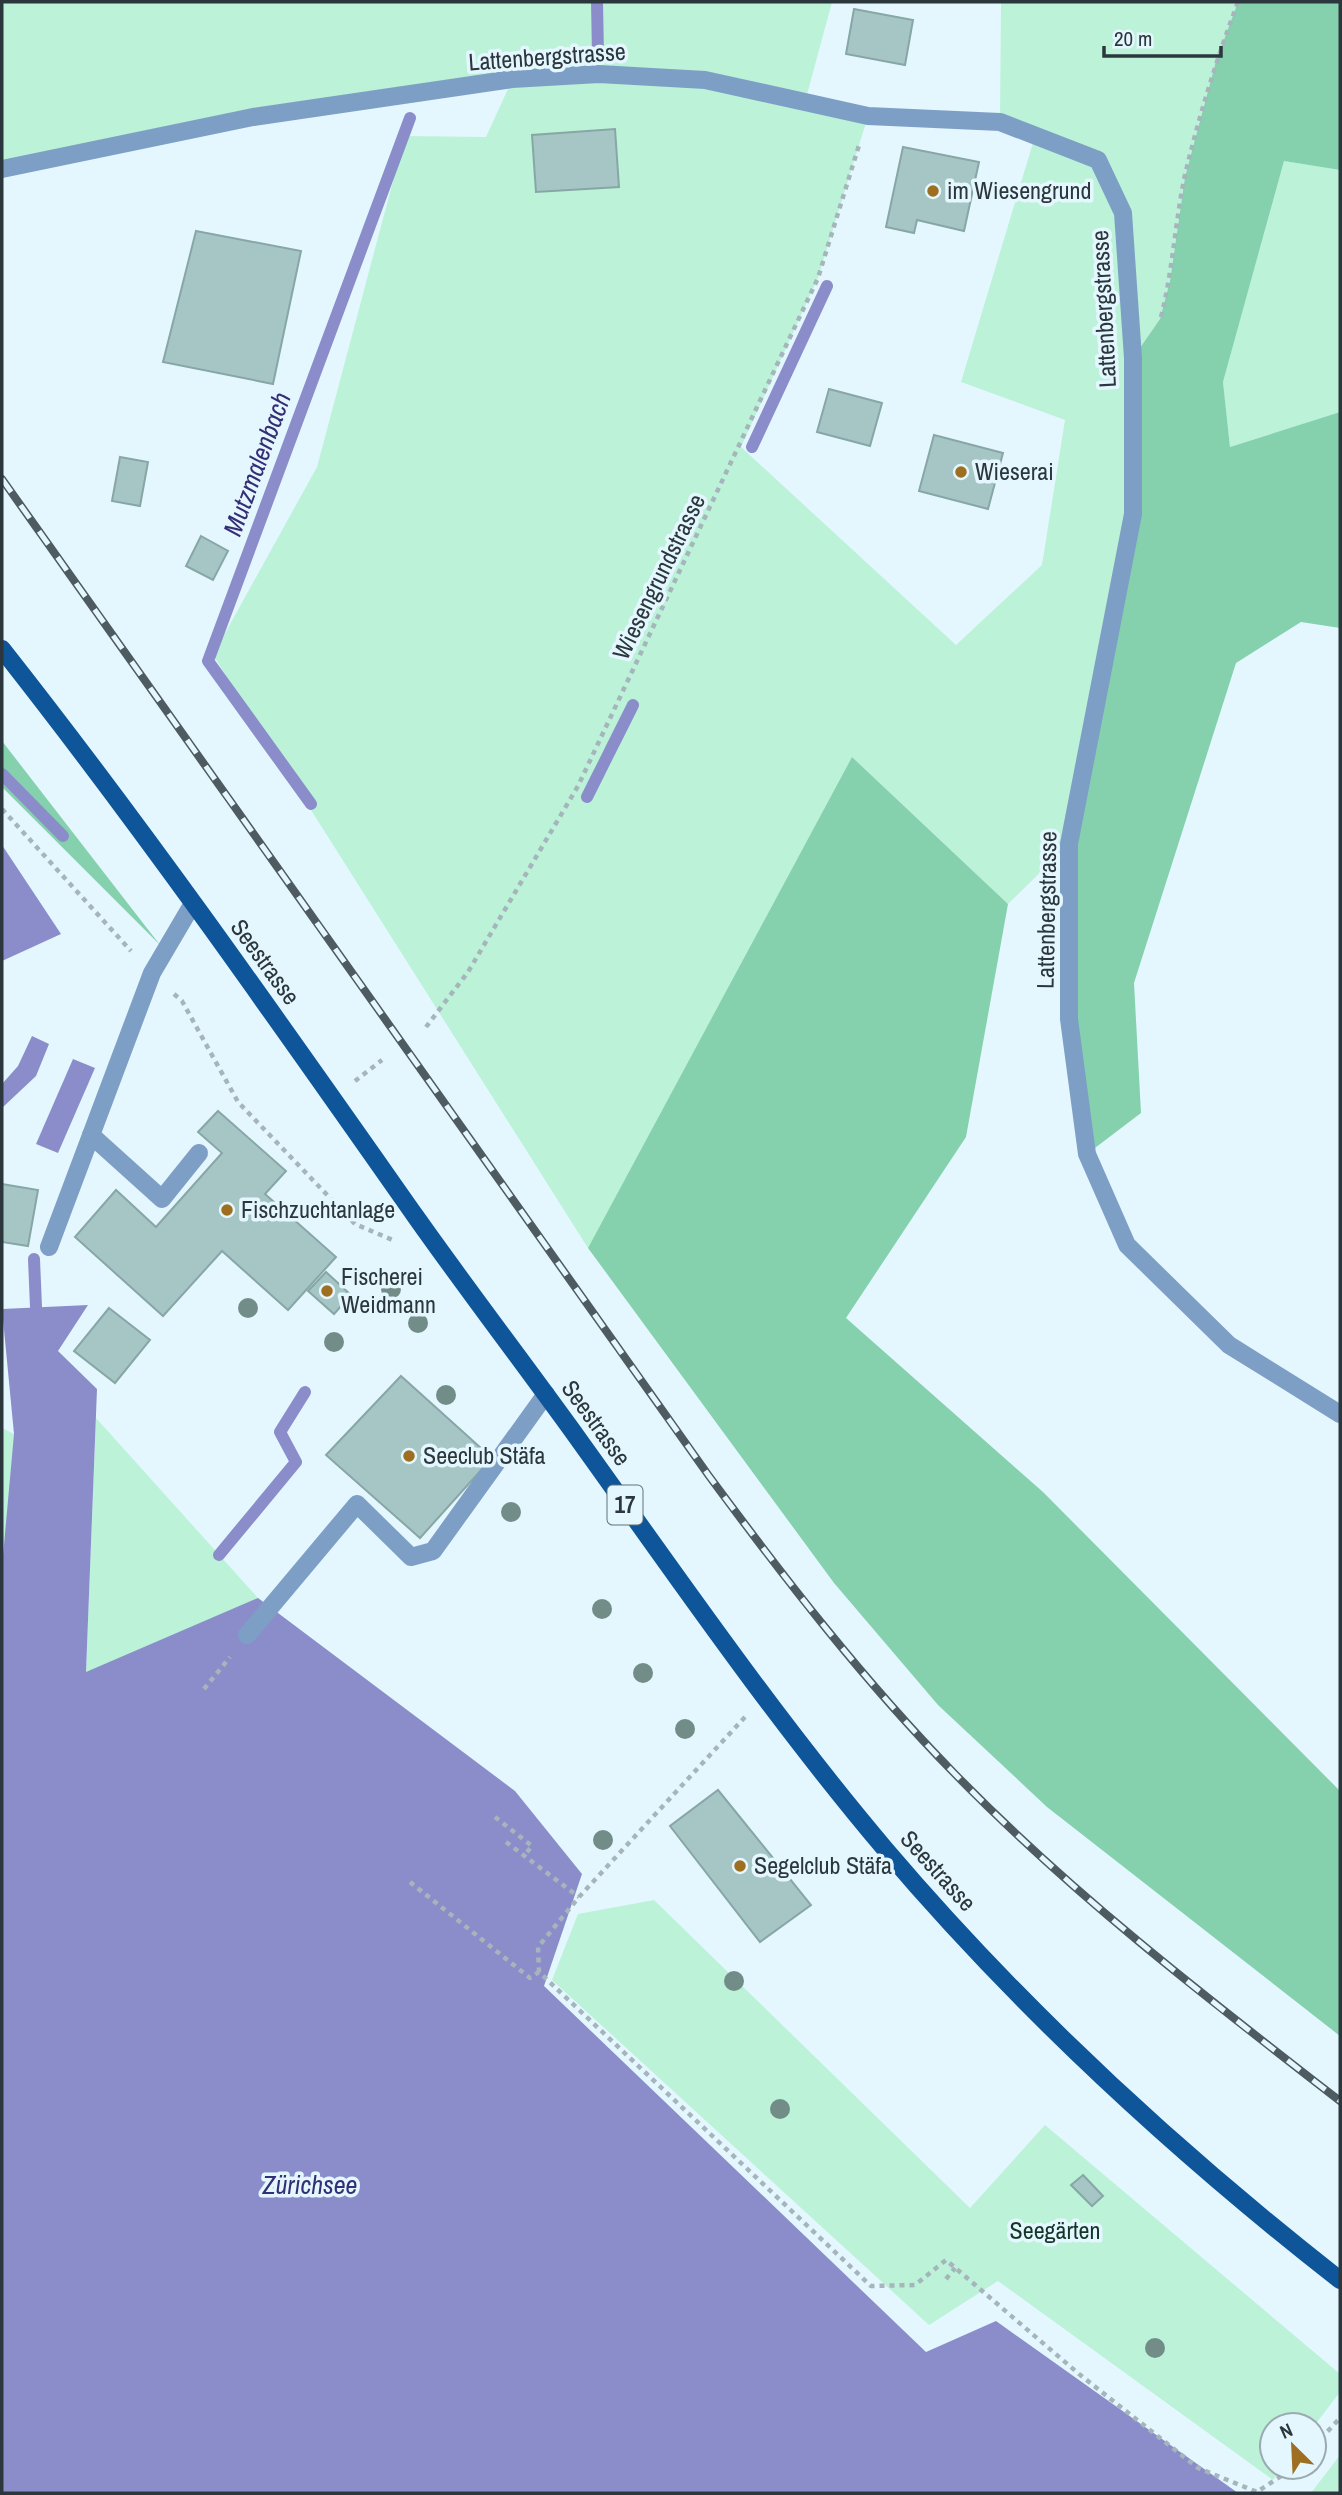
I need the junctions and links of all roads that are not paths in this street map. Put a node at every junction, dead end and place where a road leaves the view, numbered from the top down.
1 (2, 169) edge
2 (2, 649) edge
3 (192, 905) junction
4 (91, 1135) junction
5 (199, 1153) dead end
6 (49, 1247) dead end
7 (546, 1394) junction
8 (1340, 1414) edge
9 (247, 1635) road end
10 (1340, 2280) edge

1 - 8 street, Lattenbergstrasse
2 - 3 main road, Seestrasse / 17
3 - 4 street
3 - 7 main road, Seestrasse / 17
4 - 5 street
4 - 6 street
7 - 9 street
7 - 10 main road, Seestrasse / 17

